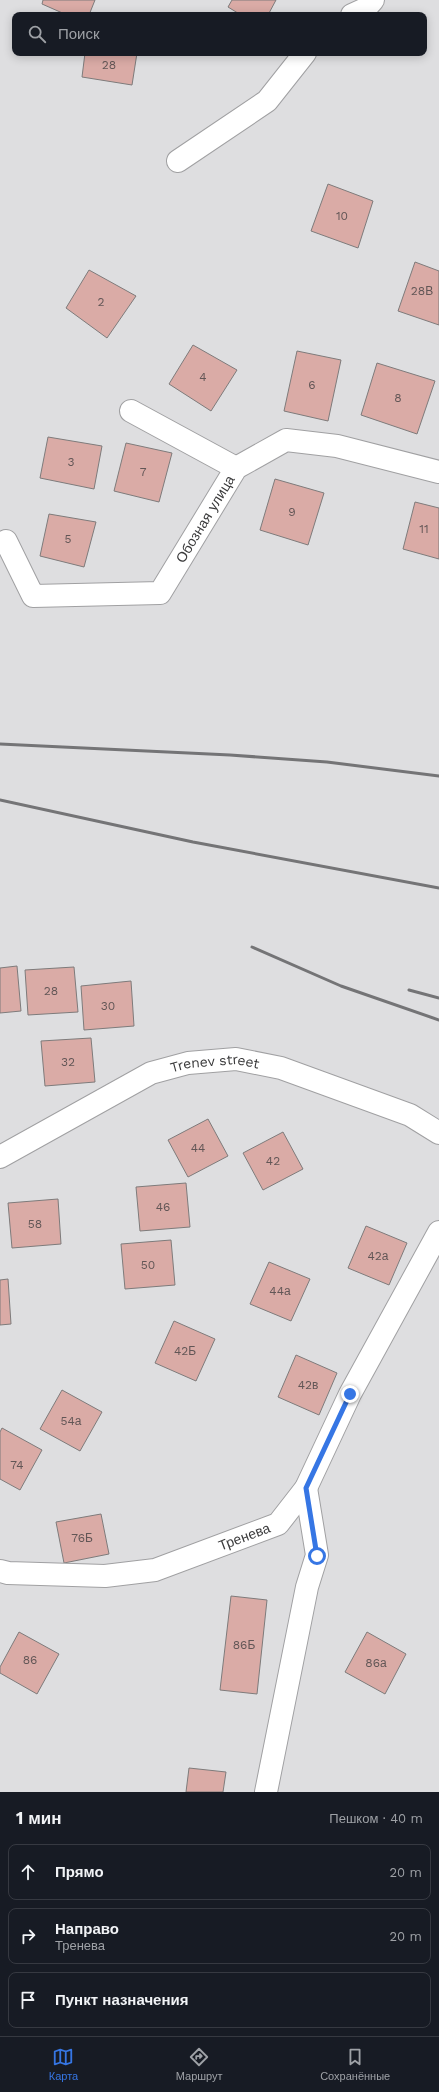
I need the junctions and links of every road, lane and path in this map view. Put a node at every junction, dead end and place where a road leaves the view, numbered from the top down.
1 (373, 0) edge
2 (358, 12) edge
3 (303, 56) edge
4 (178, 161) dead end
5 (131, 411) dead end
6 (236, 468) junction
7 (439, 472) edge
8 (6, 542) dead end
9 (439, 1133) edge
10 (0, 1157) edge
11 (439, 1232) edge
12 (306, 1488) junction
13 (0, 1571) edge
14 (266, 1792) edge

1 - 2 street
3 - 4 street
5 - 6 street
6 - 7 street, Обозная улица
6 - 8 street, Обозная улица
9 - 10 street, Trenev street
11 - 12 street, Тренева
12 - 13 street, Тренева
12 - 14 street

